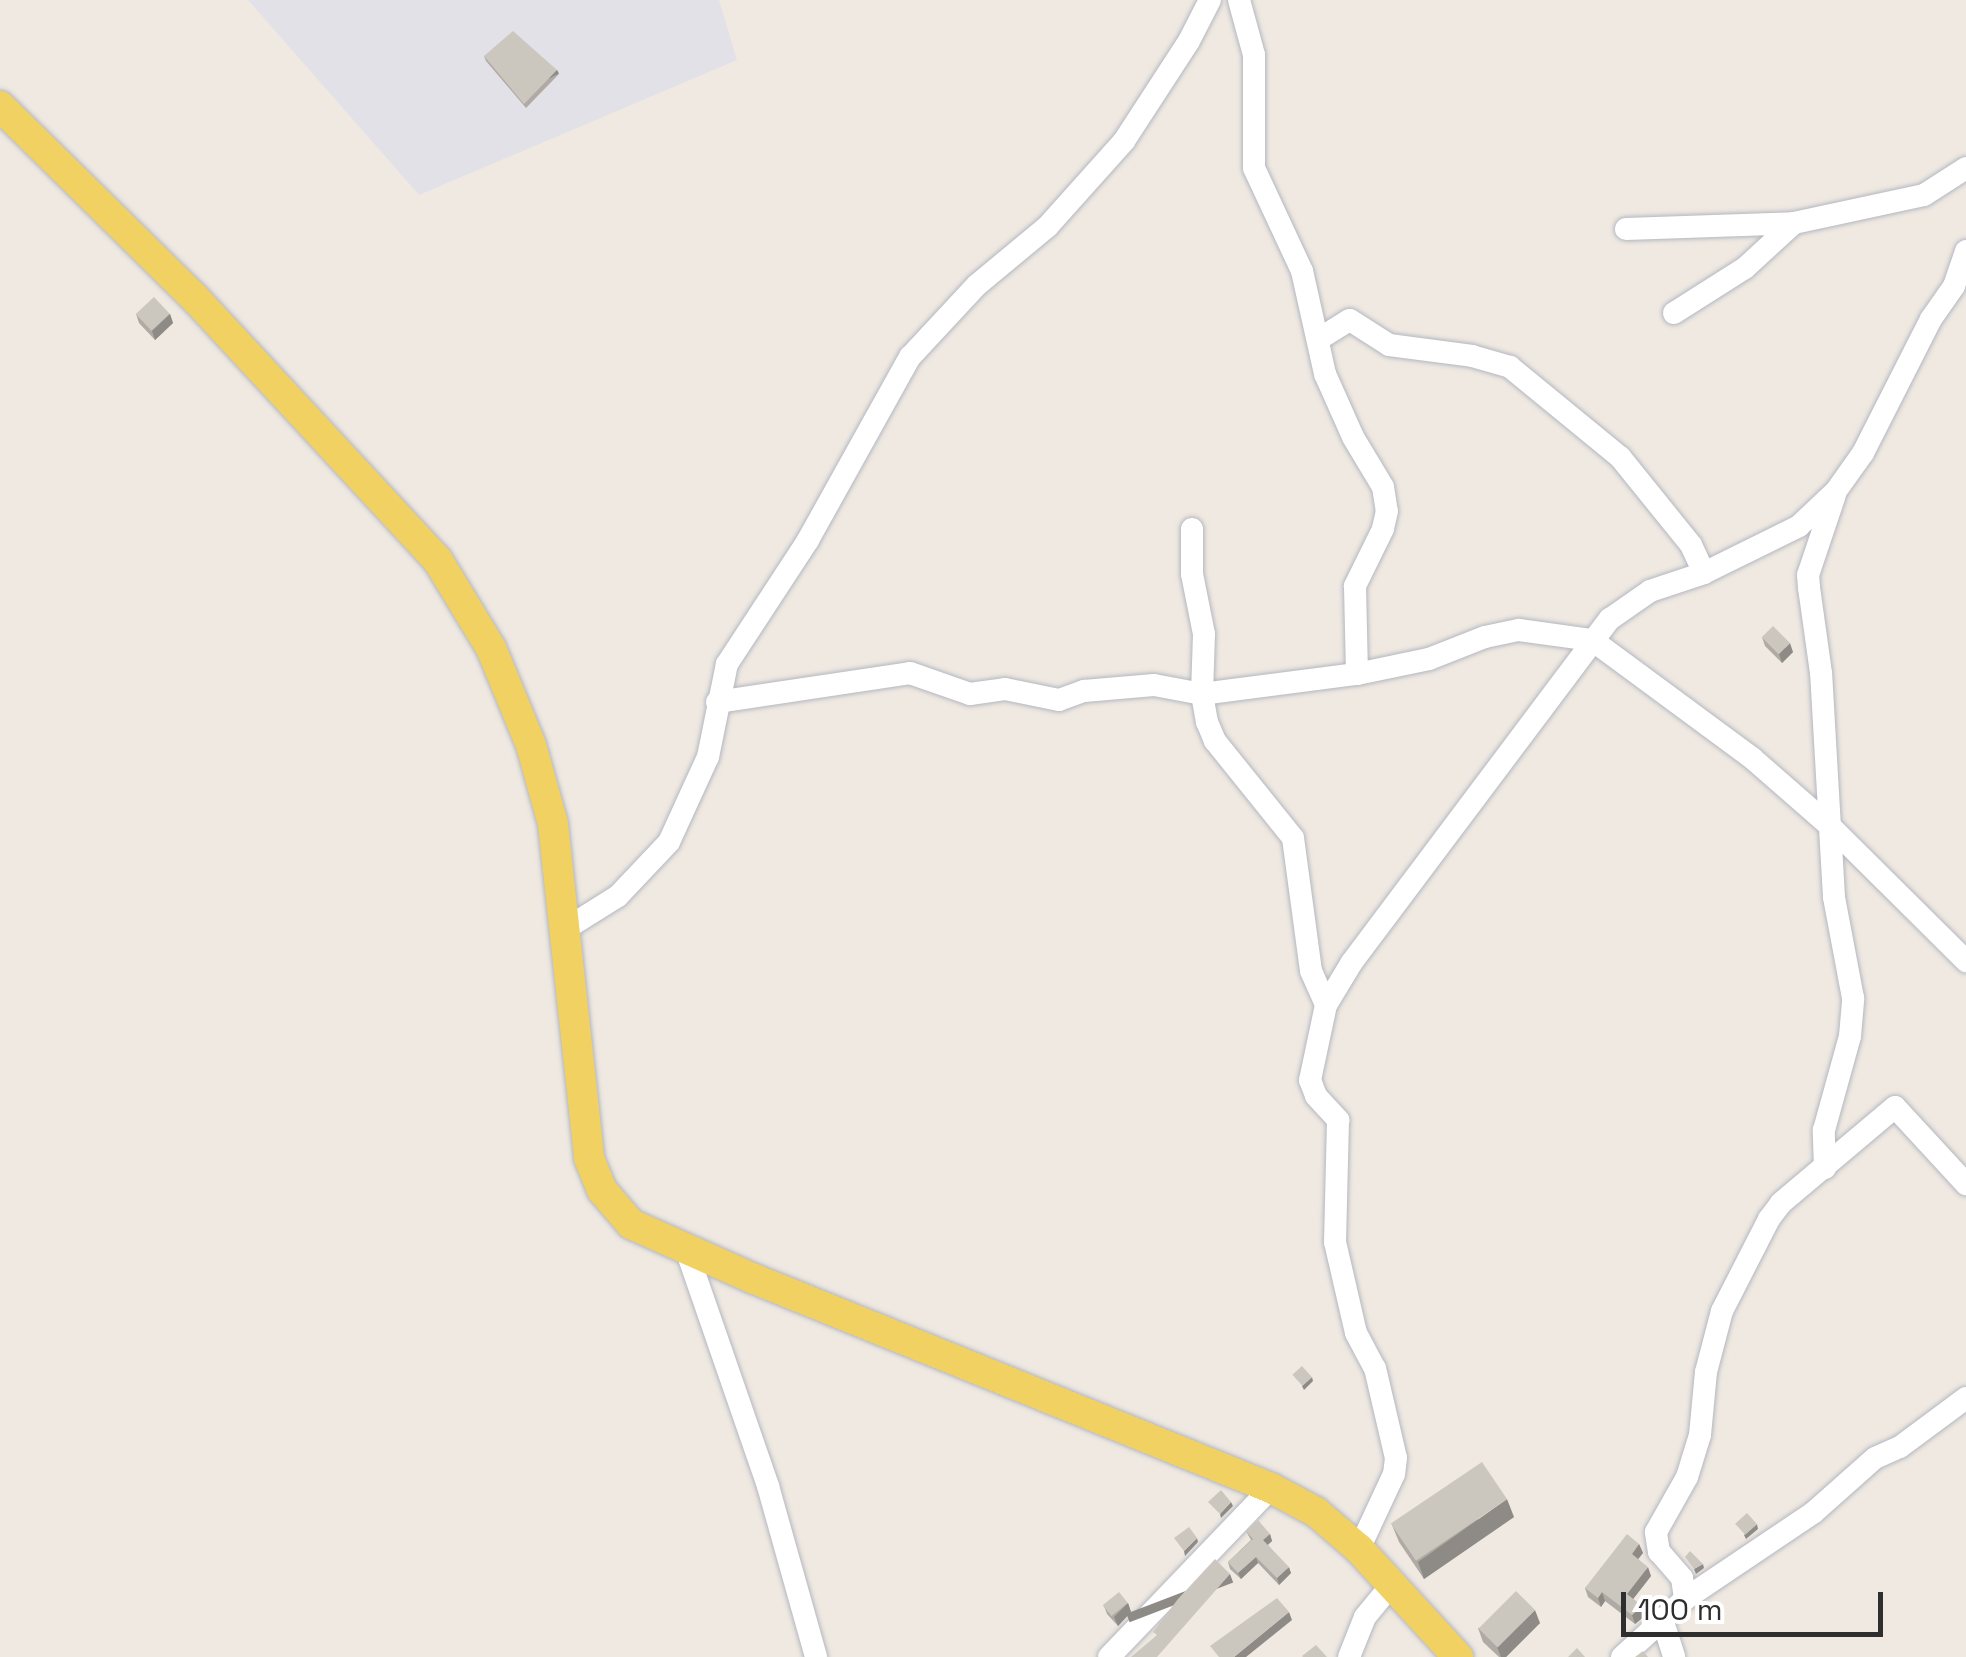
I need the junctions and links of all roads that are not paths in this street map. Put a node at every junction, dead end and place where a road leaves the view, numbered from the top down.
1 (1210, 0) edge
2 (1239, 0) edge
3 (0, 106) edge
4 (1966, 168) edge
5 (1794, 222) junction
6 (1626, 229) dead end
7 (1966, 252) edge
8 (1674, 312) dead end
9 (1319, 339) junction
10 (1836, 492) junction
11 (1192, 529) dead end
12 (1704, 572) junction
13 (1592, 640) junction
14 (1358, 674) junction
15 (1202, 694) junction
16 (717, 702) junction
17 (1830, 826) junction
18 (567, 928) junction
19 (1966, 961) edge
20 (1326, 1005) junction
21 (1825, 1168) junction
22 (1966, 1184) edge
23 (686, 1250) junction
24 (1966, 1398) edge
25 (1270, 1488) junction
26 (1359, 1548) junction
27 (1393, 1583) junction
28 (1685, 1599) junction
29 (1662, 1619) junction
30 (816, 1657) edge
31 (1109, 1657) edge
32 (1349, 1657) edge
33 (1458, 1657) edge
34 (1622, 1657) edge
35 (1674, 1657) edge

1 - 16 street
2 - 9 street
3 - 18 main road
4 - 5 street
5 - 6 street
5 - 8 street
7 - 10 street
9 - 12 street
9 - 14 street
10 - 12 street
10 - 17 street
11 - 15 street
12 - 13 street
13 - 14 street
13 - 17 street
13 - 20 street
14 - 15 street
15 - 16 street
15 - 20 street
16 - 18 street
17 - 19 street
17 - 21 street
18 - 23 main road
20 - 26 street
21 - 22 street
21 - 28 street
23 - 25 main road
23 - 30 street
24 - 28 street
25 - 26 main road
25 - 31 street
26 - 27 main road
27 - 32 street
27 - 33 main road
28 - 29 street
29 - 34 street
29 - 35 street

